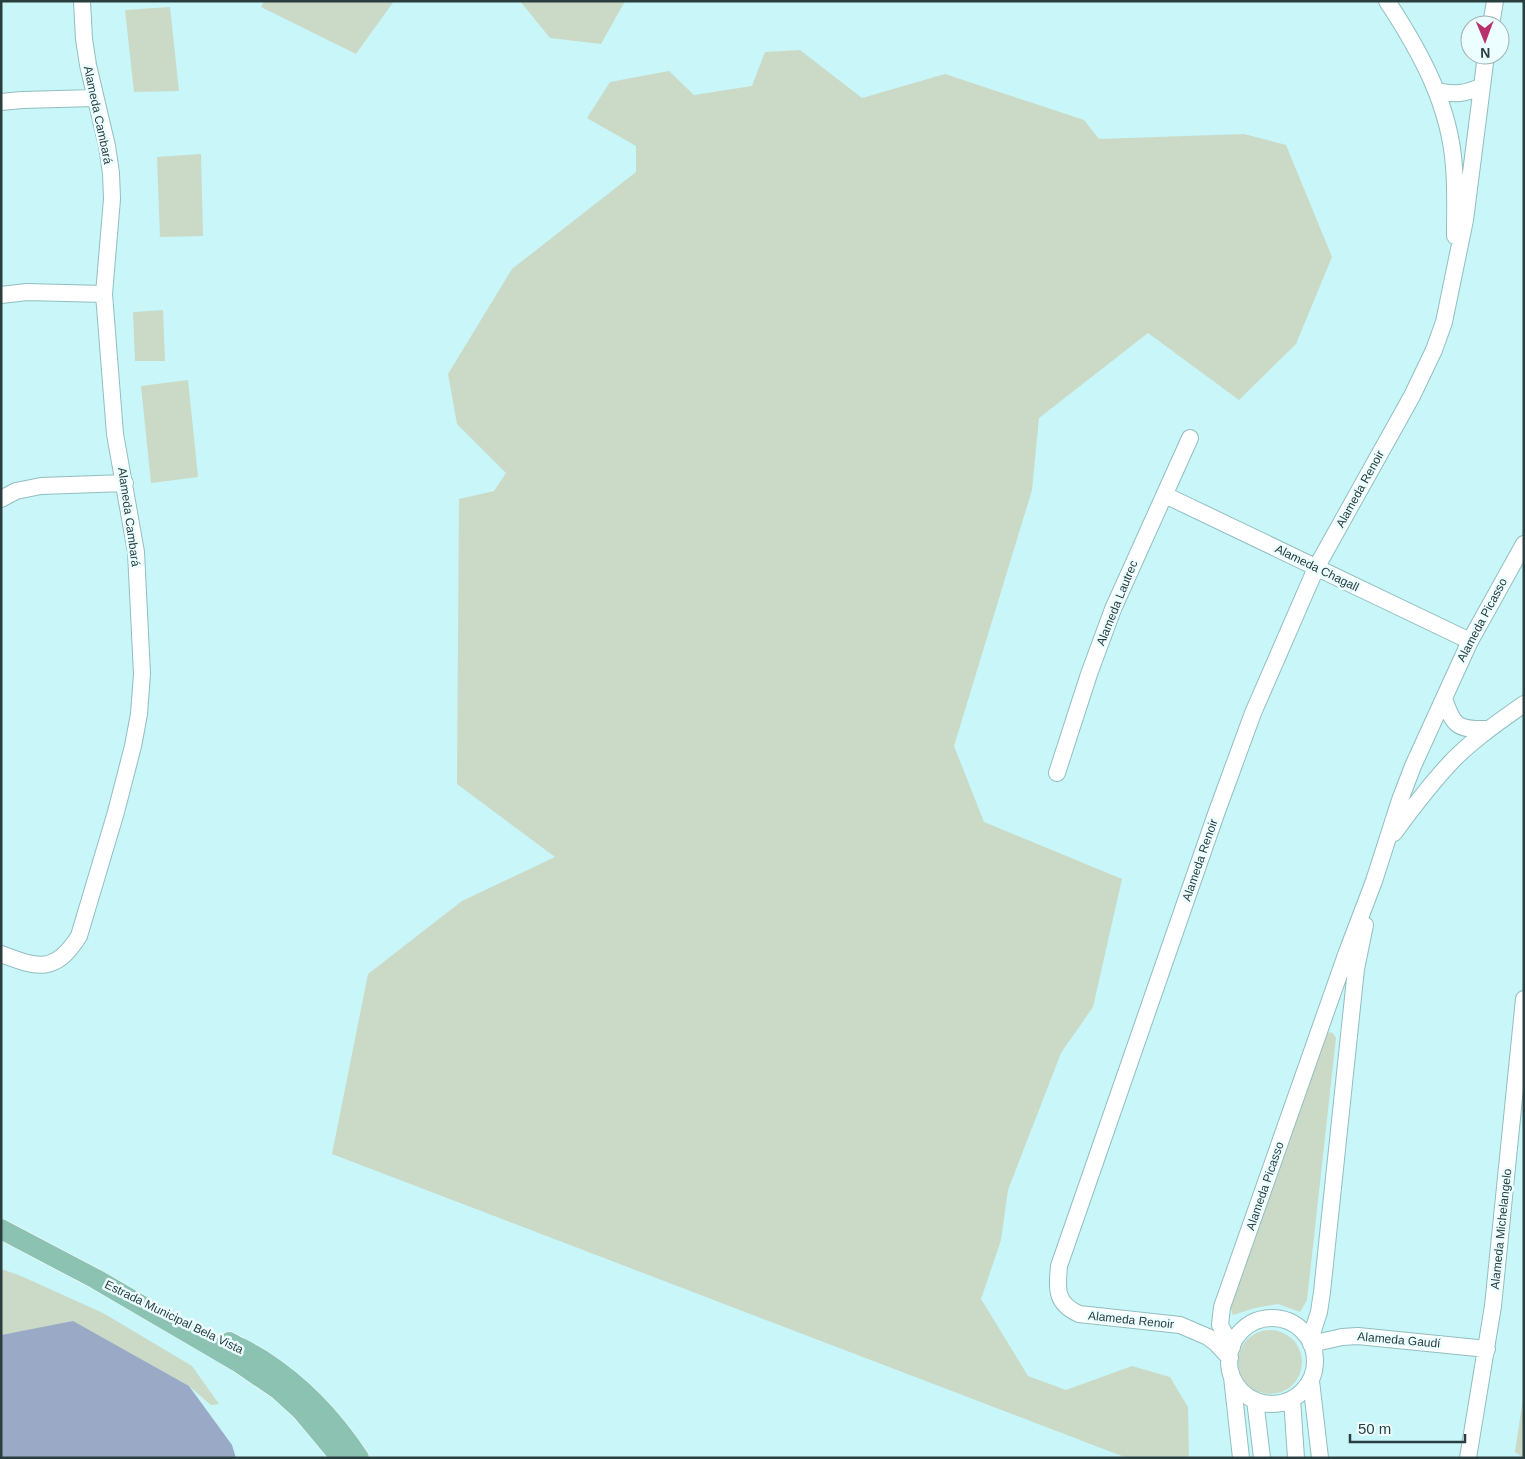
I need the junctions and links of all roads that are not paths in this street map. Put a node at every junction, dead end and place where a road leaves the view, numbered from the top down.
1 (82, 1) edge
2 (1387, 1) edge
3 (1495, 1) edge
4 (1493, 15) edge
5 (1485, 65) edge
6 (1482, 86) junction
7 (1437, 91) junction
8 (95, 98) junction
9 (1, 102) edge
10 (1455, 266) junction
11 (104, 294) junction
12 (1, 295) edge
13 (1190, 438) dead end
14 (125, 483) junction
15 (1165, 495) junction
16 (1, 499) edge
17 (1524, 544) edge
18 (1316, 568) junction
19 (1470, 641) junction
20 (1444, 698) junction
21 (1524, 704) edge
22 (1489, 729) junction
23 (1057, 773) dead end
24 (1387, 843) junction
25 (1374, 882) junction
26 (1, 954) edge
27 (1524, 1000) edge
28 (1321, 1024) junction
29 (1349, 1032) junction
30 (1, 1230) edge
31 (96, 1279) junction
32 (1311, 1342) junction
33 (1486, 1349) junction
34 (1231, 1359) junction
35 (1311, 1381) junction
36 (1292, 1399) junction
37 (1255, 1400) junction
38 (341, 1458) edge
39 (359, 1458) edge
40 (1241, 1458) edge
41 (1262, 1458) edge
42 (1296, 1458) edge
43 (1320, 1458) edge
44 (1468, 1458) edge

1 - 8 street, Alameda Cambará
2 - 7 street
3 - 4 street
5 - 6 street
6 - 7 street
6 - 10 street
7 - 10 street
8 - 9 street
8 - 11 street, Alameda Cambará
10 - 18 street, Alameda Renoir
11 - 12 street
11 - 14 street, Alameda Cambará
13 - 15 street, Alameda Lautrec
14 - 16 street
14 - 26 street, Alameda Cambará
15 - 18 street, Alameda Chagall
15 - 23 street, Alameda Lautrec
17 - 19 street, Alameda Picasso
18 - 19 street, Alameda Chagall
18 - 34 street, Alameda Renoir
19 - 20 street, Alameda Picasso
20 - 22 street
20 - 24 street, Alameda Picasso
21 - 22 street, Alameda Picasso
22 - 24 street, Alameda Picasso
24 - 25 street, Alameda Picasso
25 - 28 street, Alameda Picasso
25 - 29 street, Alameda Picasso
27 - 33 street, Alameda Michelangelo
28 - 29 street
28 - 34 street, Alameda Picasso
29 - 32 street, Alameda Picasso
30 - 31 main road, Estrada Municipal Bela Vista
31 - 38 main road, Estrada Municipal Bela Vista
31 - 39 main road, Estrada Municipal Bela Vista
32 - 33 street, Alameda Gaudí
32 - 34 street
32 - 35 street, Alameda Picasso
33 - 44 street, Alameda Michelangelo
34 - 37 street, Alameda Picasso
34 - 40 street, Alameda Picasso
35 - 36 street
35 - 43 street, Alameda Picasso
36 - 37 street
36 - 42 street
37 - 41 street

